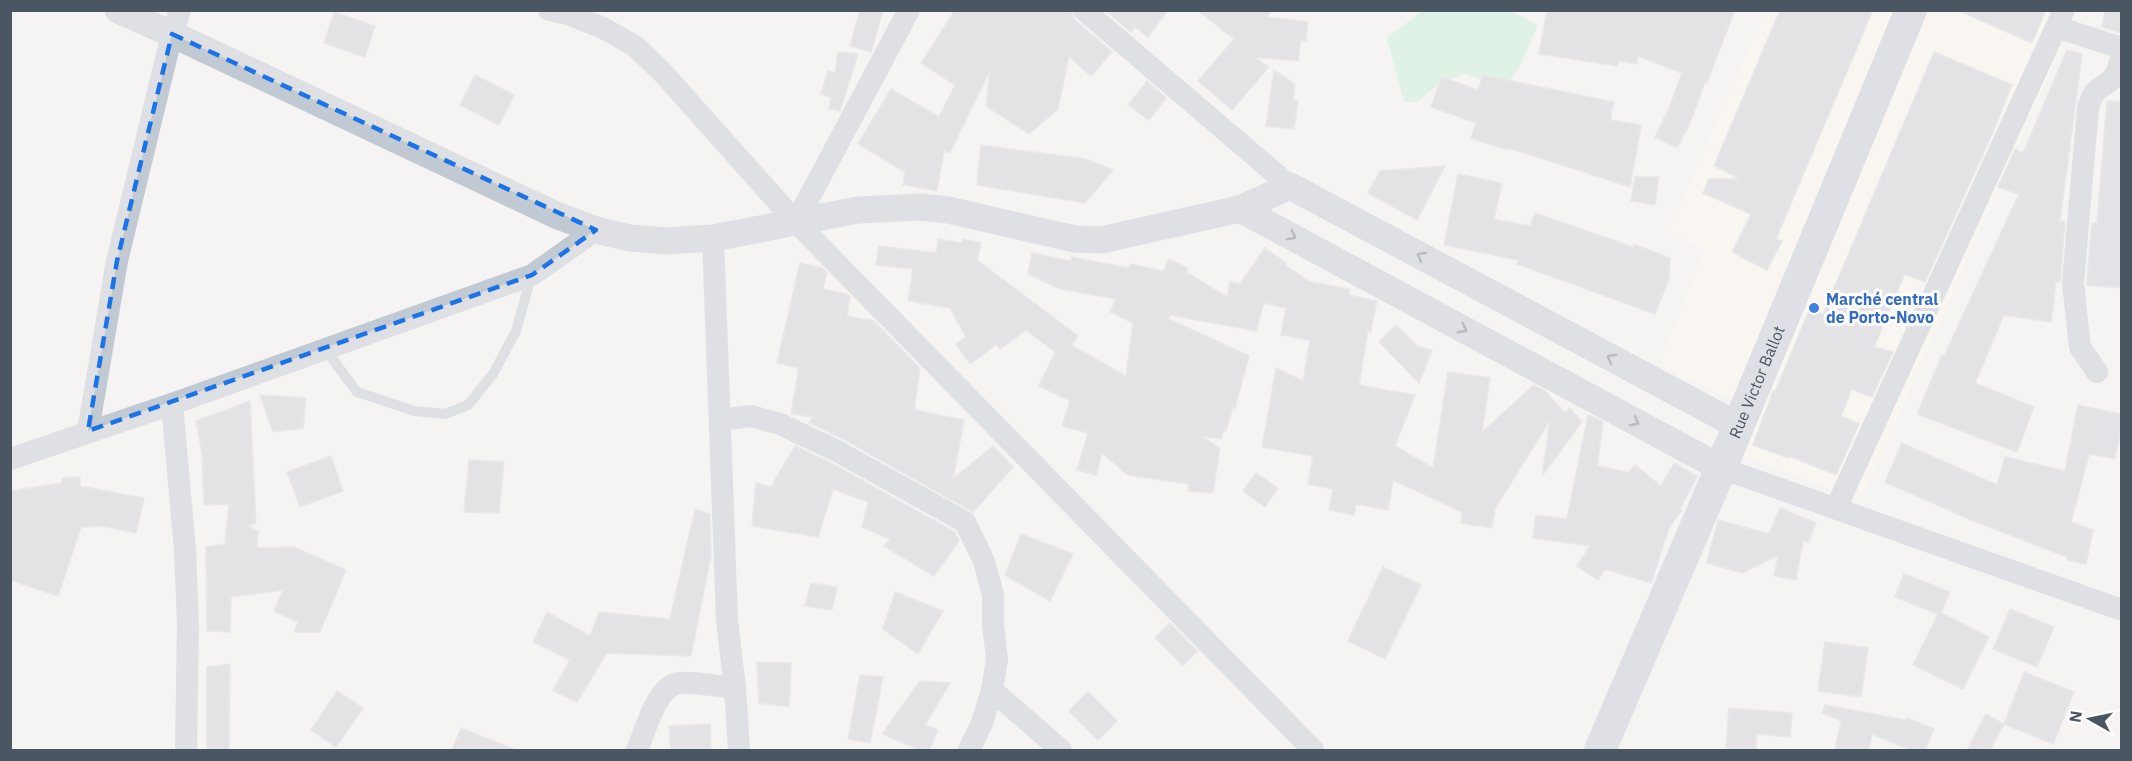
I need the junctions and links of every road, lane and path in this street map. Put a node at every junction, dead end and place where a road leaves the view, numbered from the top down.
1 (118, 10) edge
2 (549, 10) edge
3 (909, 10) edge
4 (1084, 10) edge
5 (1911, 10) edge
6 (2060, 19) edge
7 (176, 22) edge
8 (2121, 48) edge
9 (2121, 55) edge
10 (1290, 186) junction
11 (1240, 208) junction
12 (795, 222) junction
13 (596, 230) junction
14 (713, 238) junction
15 (532, 275) junction
16 (324, 349) junction
17 (2097, 372) dead end
18 (172, 404) junction
19 (720, 420) junction
20 (1737, 425) junction
21 (88, 431) junction
22 (10, 459) edge
23 (1721, 468) junction
24 (1836, 508) junction
25 (2121, 610) edge
26 (735, 688) junction
27 (992, 690) junction
28 (186, 750) edge
29 (637, 750) edge
30 (739, 750) edge
31 (969, 750) edge
32 (1061, 750) edge
33 (1312, 750) edge
34 (1600, 750) edge

1 - 7 street
2 - 12 street
3 - 12 street
4 - 10 street
5 - 20 main road, Rue Victor Ballot
6 - 8 street
6 - 24 street
7 - 13 street
7 - 21 street
9 - 17 street
10 - 11 street
20 -> 10 street
11 - 12 street
11 -> 23 street
12 - 14 street
12 - 33 street
13 - 14 street
13 - 15 street
14 - 19 street
15 - 16 street
15 - 16 lane
16 - 18 street
18 - 21 street
18 - 28 street
19 - 26 street
19 - 27 street
20 - 23 main road, Rue Victor Ballot
21 - 22 street
23 - 24 street
23 - 34 main road, Rue Victor Ballot
24 - 25 street
26 - 29 street
26 - 30 street
27 - 31 street
27 - 32 street

